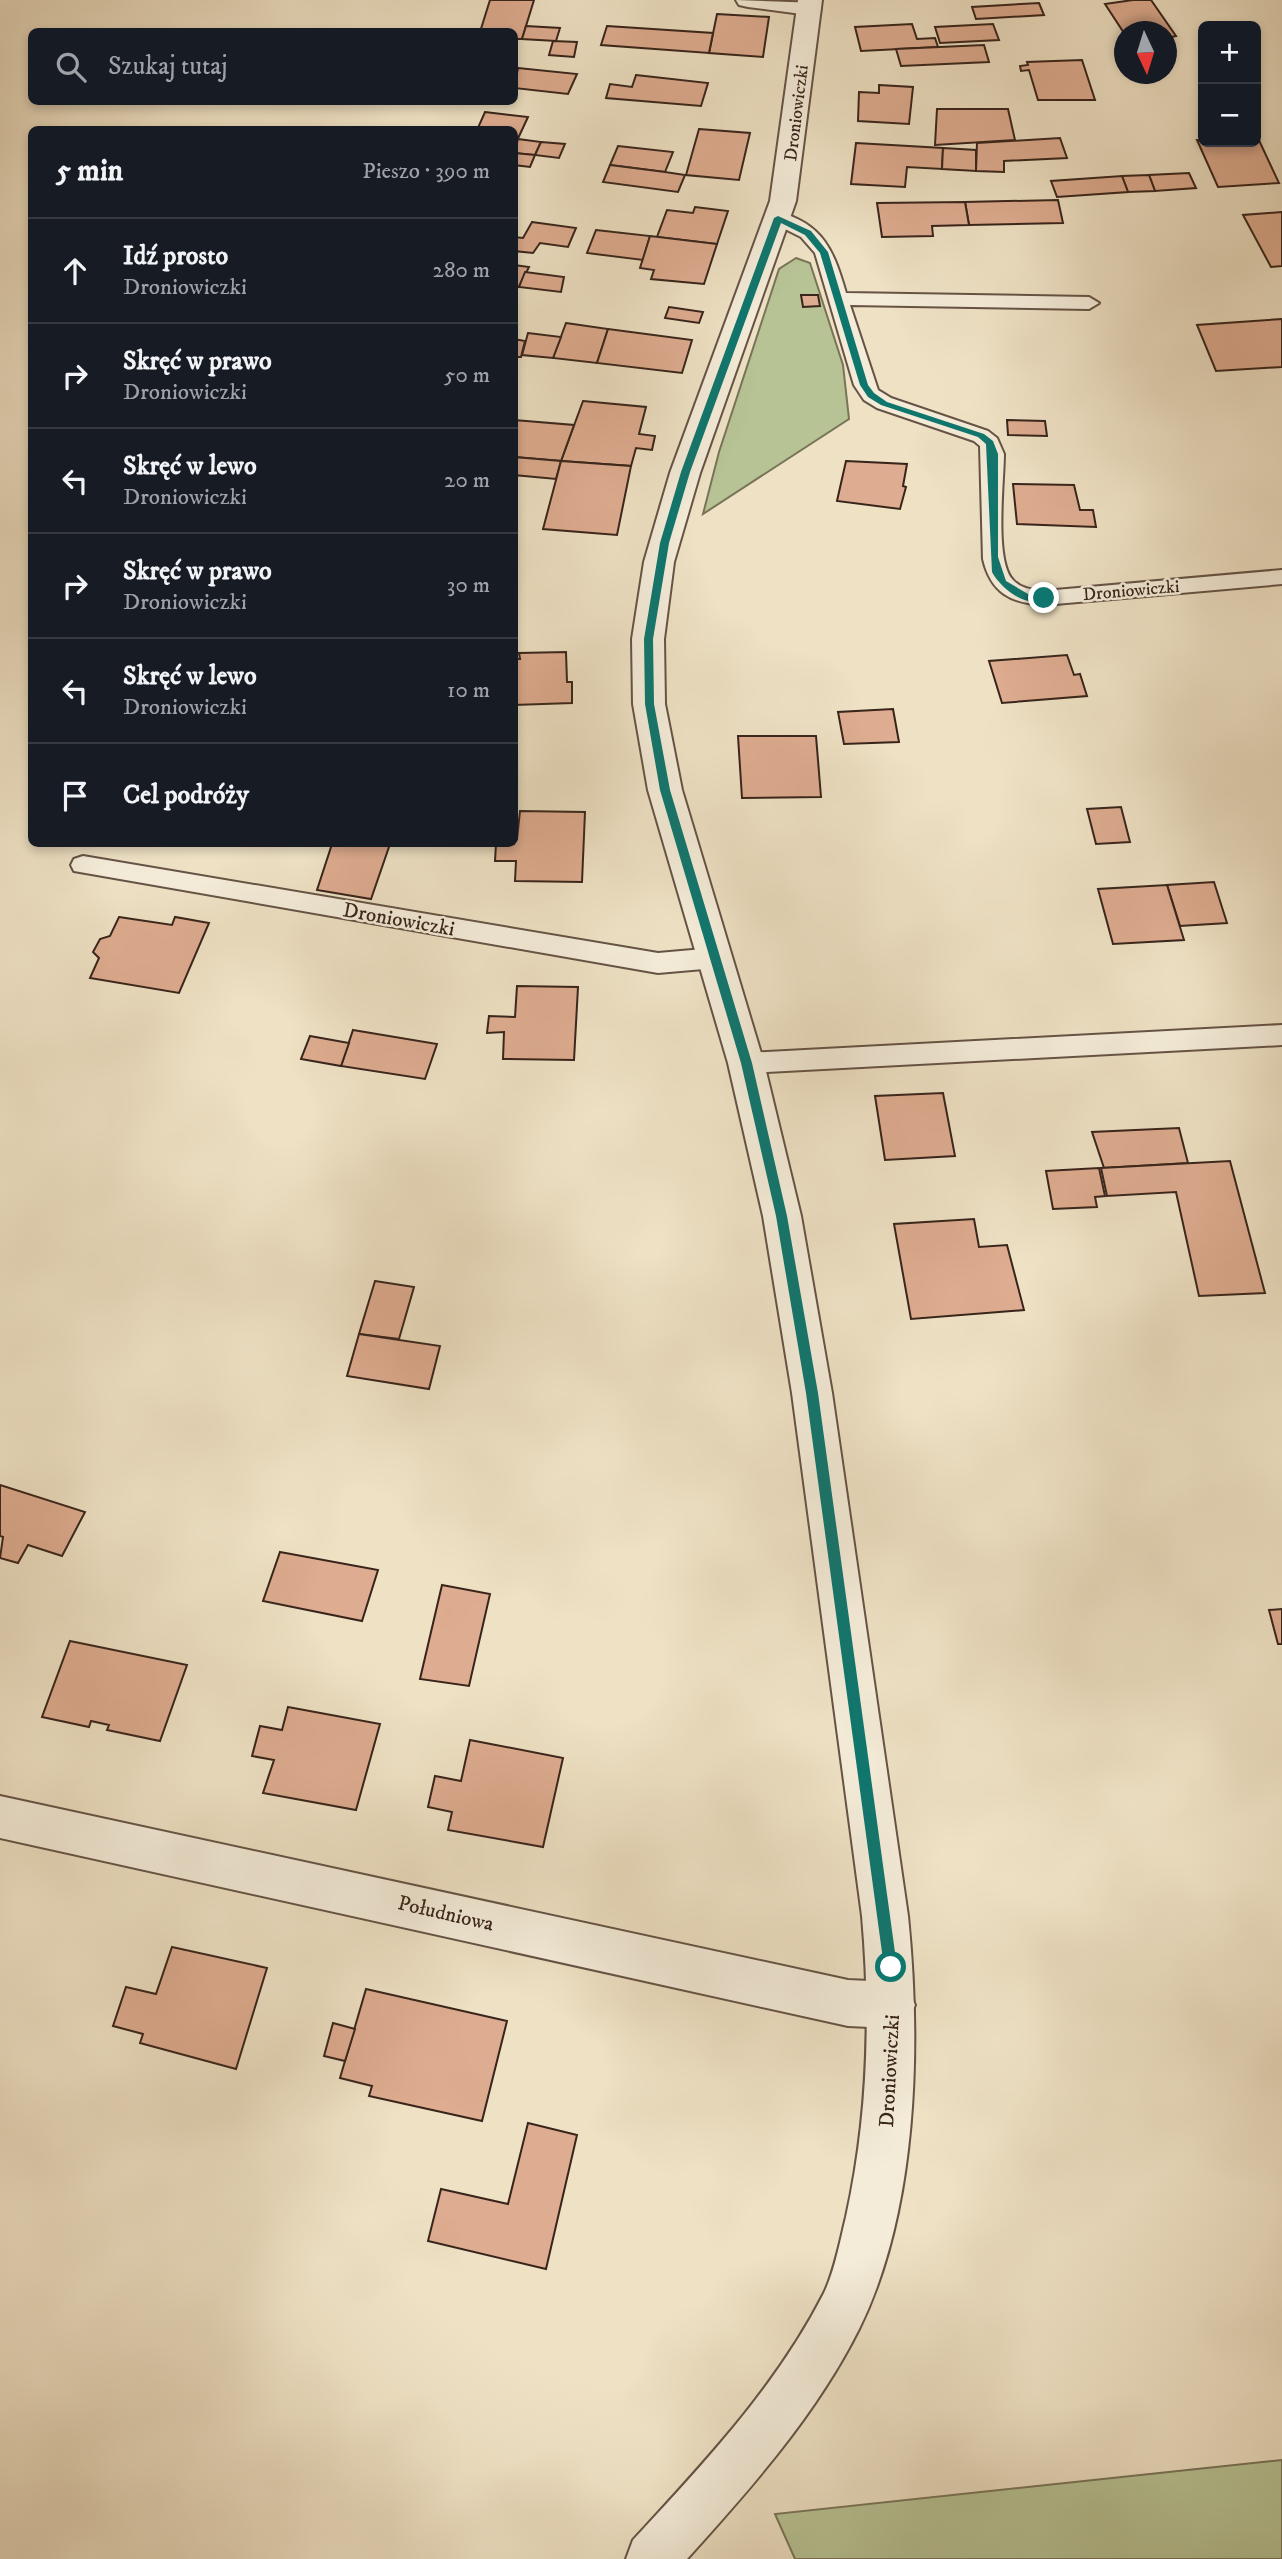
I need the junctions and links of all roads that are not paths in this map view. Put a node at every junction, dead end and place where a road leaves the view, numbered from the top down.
1 (748, 0) edge
2 (810, 4) edge
3 (778, 218) junction
4 (839, 299) junction
5 (1089, 303) dead end
6 (1282, 576) edge
7 (83, 865) dead end
8 (715, 958) junction
9 (1282, 1035) edge
10 (746, 1063) junction
11 (0, 1817) edge
12 (892, 2005) junction
13 (652, 2559) edge

1 - 2 street, Droniowiczki
2 - 3 street, Droniowiczki
3 - 4 lane, Droniowiczki
3 - 8 street, Droniowiczki
4 - 5 lane
4 - 6 lane, Droniowiczki
7 - 8 lane, Droniowiczki
8 - 10 street, Droniowiczki
9 - 10 lane
10 - 12 street, Droniowiczki
11 - 12 street, Południowa
12 - 13 street, Droniowiczki

